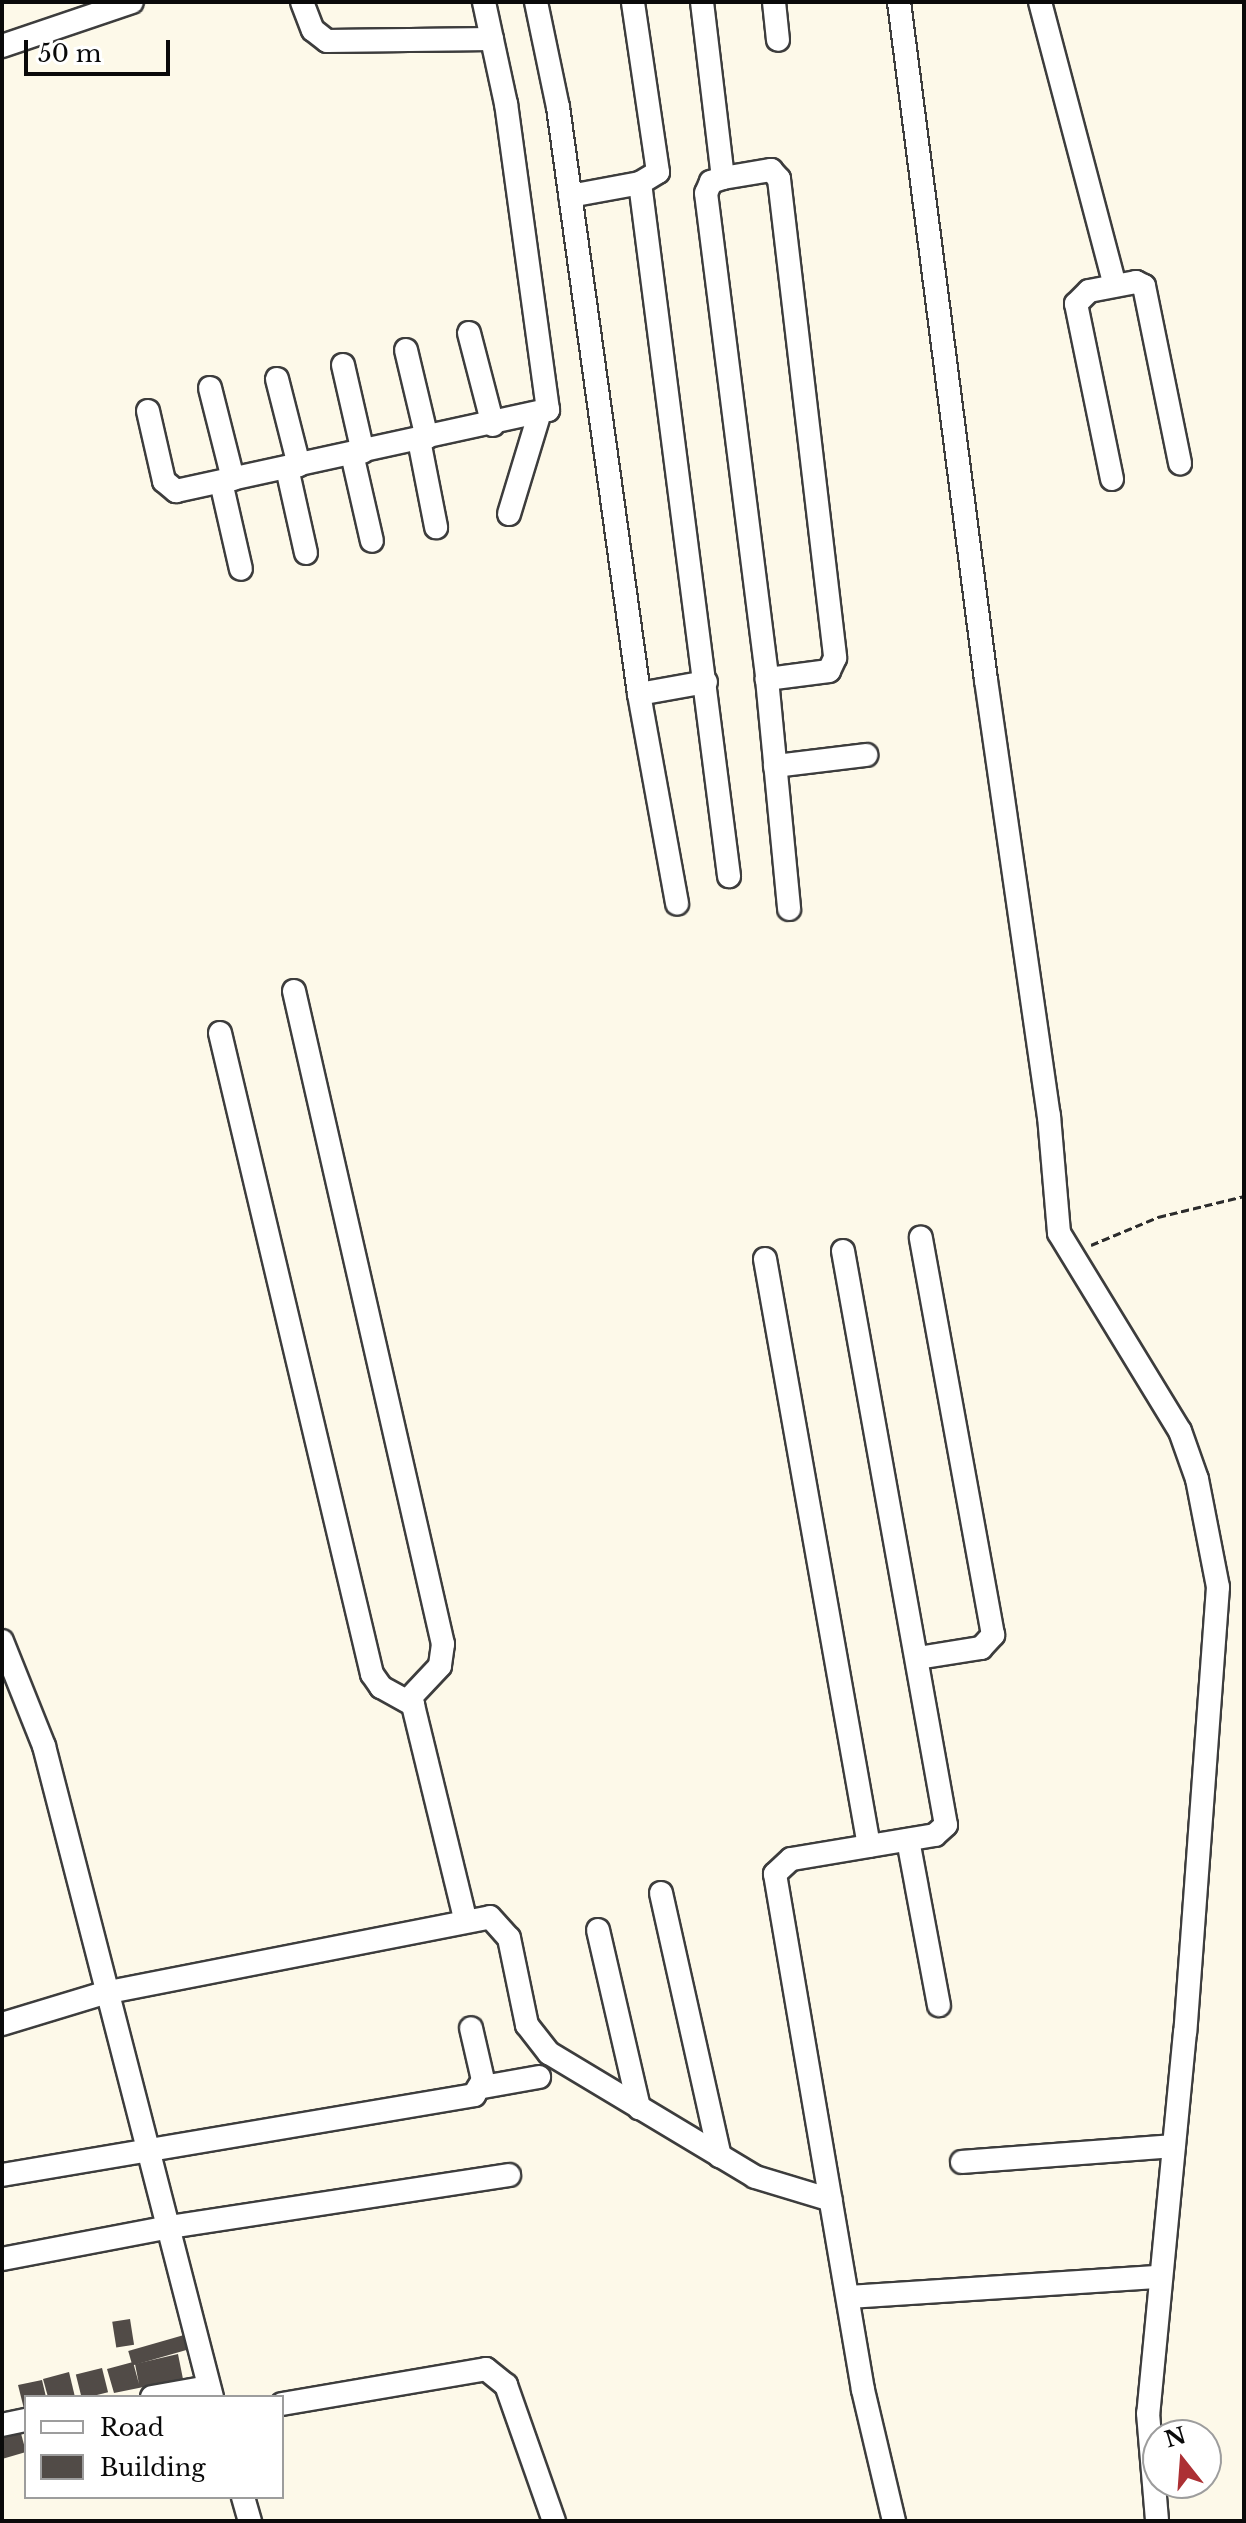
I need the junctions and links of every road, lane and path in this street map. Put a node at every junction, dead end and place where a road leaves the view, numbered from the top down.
1 (132, 2) edge
2 (302, 2) edge
3 (484, 2) edge
4 (536, 2) edge
5 (633, 2) edge
6 (702, 2) edge
7 (774, 2) edge
8 (899, 2) edge
9 (1040, 2) edge
10 (492, 39) junction
11 (778, 40) dead end
12 (2, 46) edge
13 (723, 178) junction
14 (640, 183) junction
15 (570, 196) junction
16 (1115, 285) junction
17 (469, 333) dead end
18 (406, 350) dead end
19 (343, 365) dead end
20 (277, 379) dead end
21 (210, 388) dead end
22 (148, 411) dead end
23 (539, 415) junction
24 (493, 425) junction
25 (423, 439) junction
26 (358, 453) junction
27 (1180, 463) dead end
28 (293, 466) junction
29 (1112, 479) dead end
30 (227, 480) junction
31 (509, 514) dead end
32 (436, 527) dead end
33 (372, 541) dead end
34 (306, 553) dead end
35 (241, 569) dead end
36 (767, 679) junction
37 (706, 682) junction
38 (639, 694) junction
39 (866, 755) dead end
40 (775, 766) junction
41 (729, 876) dead end
42 (677, 904) dead end
43 (789, 909) dead end
44 (294, 991) dead end
45 (220, 1033) dead end
46 (1244, 1196) edge
47 (921, 1237) dead end
48 (843, 1251) dead end
49 (1069, 1255) junction
50 (765, 1259) dead end
51 (2, 1641) edge
52 (918, 1658) junction
53 (409, 1699) junction
54 (908, 1840) junction
55 (869, 1846) junction
56 (661, 1893) dead end
57 (465, 1918) junction
58 (598, 1930) dead end
59 (104, 1993) junction
60 (939, 2005) dead end
61 (2, 2024) edge
62 (471, 2028) dead end
63 (539, 2077) dead end
64 (483, 2087) junction
65 (639, 2108) junction
66 (1173, 2146) junction
67 (148, 2149) junction
68 (720, 2156) junction
69 (962, 2162) dead end
70 (2, 2175) edge
71 (509, 2175) dead end
72 (831, 2200) junction
73 (170, 2227) junction
74 (2, 2259) edge
75 (1160, 2277) junction
76 (848, 2297) junction
77 (210, 2392) edge
78 (175, 2395) edge
79 (284, 2404) edge
80 (24, 2420) edge
81 (2, 2425) edge
82 (244, 2499) edge
83 (250, 2521) edge
84 (554, 2521) edge
85 (894, 2521) edge
86 (1157, 2521) edge

1 - 12 street
2 - 10 street
3 - 10 street
4 - 15 street
5 - 14 street
6 - 13 street
7 - 11 street
8 - 49 street
9 - 16 street
10 - 23 street
13 - 36 street
13 - 36 street
14 - 15 street
14 - 37 street
15 - 38 street
16 - 27 street
16 - 29 street
17 - 24 street
18 - 25 street
19 - 26 street
20 - 28 street
21 - 30 street
22 - 30 street
23 - 24 street
23 - 31 street
24 - 25 street
25 - 26 street
25 - 32 street
26 - 28 street
26 - 33 street
28 - 30 street
28 - 34 street
30 - 35 street
36 - 40 street
37 - 38 street
37 - 41 street
38 - 42 street
39 - 40 street
40 - 43 street
44 - 53 street
45 - 53 street
46 - 49 path
47 - 52 street
48 - 52 street
49 - 66 street
50 - 55 street
51 - 59 street
52 - 54 street
53 - 57 street
54 - 55 street
54 - 60 street
55 - 72 street
56 - 68 street
57 - 59 street
57 - 65 street
58 - 65 street
59 - 61 street
59 - 67 street
62 - 64 street
63 - 64 street
64 - 67 street
65 - 68 street
66 - 69 street
66 - 75 street
67 - 70 street
67 - 73 street
68 - 72 street
71 - 73 street
72 - 76 street
73 - 74 street
73 - 77 street
75 - 76 street
75 - 86 street
76 - 85 street
77 - 78 street
79 - 84 street
80 - 81 street
82 - 83 street

